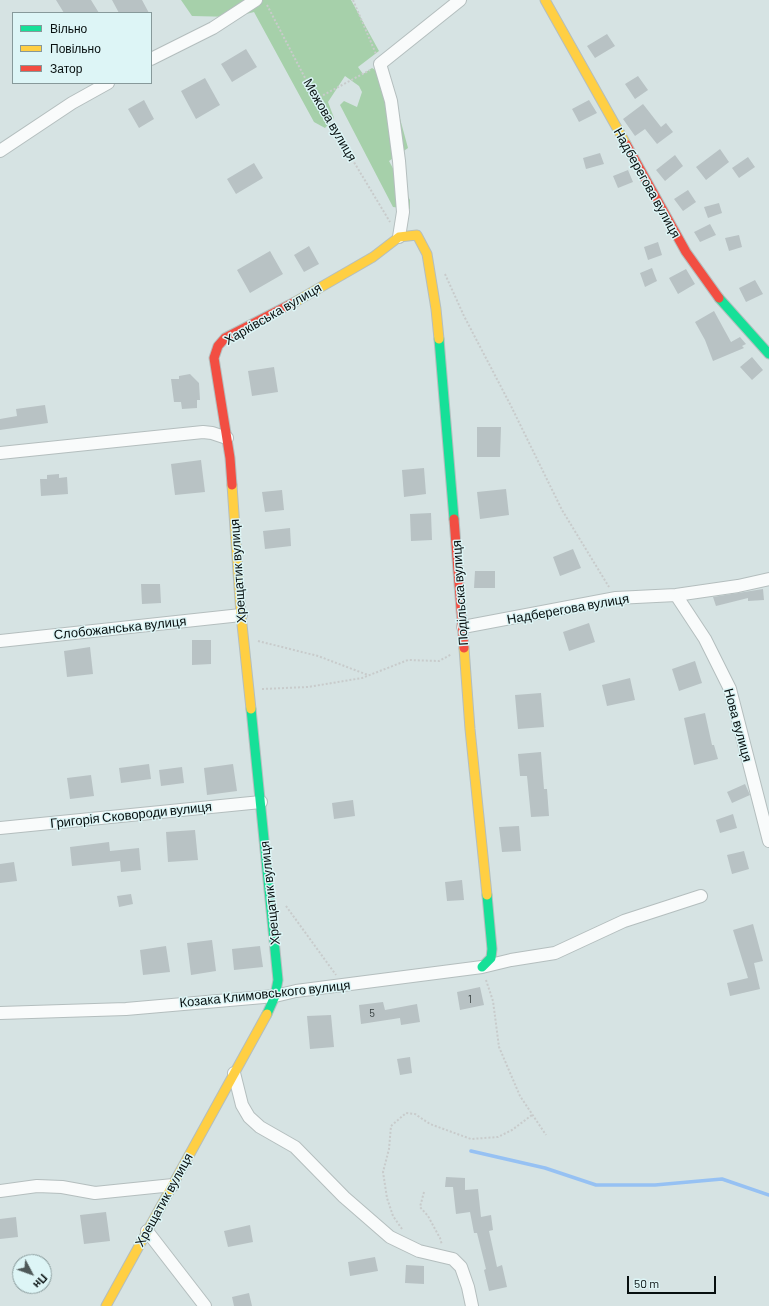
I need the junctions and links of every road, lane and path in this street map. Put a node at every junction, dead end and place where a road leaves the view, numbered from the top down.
1 (353, 0) edge
2 (460, 0) edge
3 (545, 0) edge
4 (257, 3) edge
5 (152, 58) edge
6 (380, 64) junction
7 (106, 84) edge
8 (316, 99) junction
9 (0, 151) edge
10 (399, 237) junction
11 (442, 271) dead end
12 (769, 354) edge
13 (227, 438) junction
14 (0, 453) edge
15 (769, 579) edge
16 (676, 595) junction
17 (616, 598) junction
18 (241, 615) junction
19 (463, 627) junction
20 (243, 639) junction
21 (0, 642) edge
22 (454, 653) dead end
23 (369, 675) junction
24 (249, 689) junction
25 (262, 802) junction
26 (0, 828) edge
27 (769, 841) edge
28 (701, 896) dead end
29 (285, 905) dead end
30 (482, 968) junction
31 (344, 985) junction
32 (276, 996) junction
33 (0, 1013) edge
34 (234, 1073) junction
35 (532, 1115) junction
36 (546, 1135) dead end
37 (173, 1185) junction
38 (0, 1191) edge
39 (424, 1192) dead end
40 (147, 1231) junction
41 (406, 1233) dead end
42 (444, 1256) junction
43 (106, 1306) edge
44 (205, 1306) edge
45 (472, 1306) edge

1 - 6 path
2 - 6 street
3 - 12 street, Надберегова вулиця
4 - 5 street
4 - 8 path, Межова вулиця
6 - 8 path
6 - 10 street
7 - 9 street
8 - 10 path, Межова вулиця
10 - 13 street, Харківська вулиця
10 - 19 street, Подільска вулиця
11 - 17 path
13 - 14 street
13 - 18 street, Хрещатик вулиця
15 - 16 street, Надберегова вулиця
16 - 17 street, Надберегова вулиця
16 - 27 street, Нова вулиця
17 - 19 street, Надберегова вулиця
18 - 20 street, Хрещатик вулиця
18 - 21 street, Слобожанська вулиця
19 - 30 street, Подільска вулиця
20 - 23 path
20 - 24 street, Хрещатик вулиця
22 - 23 path
23 - 24 path
24 - 25 street, Хрещатик вулиця
25 - 26 street, Григорія Сковороди вулиця
25 - 32 street, Хрещатик вулиця
28 - 30 street
29 - 31 path
30 - 31 street, Козака Климовського вулиця
30 - 35 path
31 - 32 street, Козака Климовського вулиця
32 - 33 street, Козака Климовського вулиця
32 - 34 street, Хрещатик вулиця
34 - 37 street, Хрещатик вулиця
34 - 42 street
35 - 36 path
35 - 41 path
37 - 38 street
37 - 40 street, Хрещатик вулиця
39 - 42 path
40 - 43 street, Хрещатик вулиця
40 - 44 street
42 - 45 street

